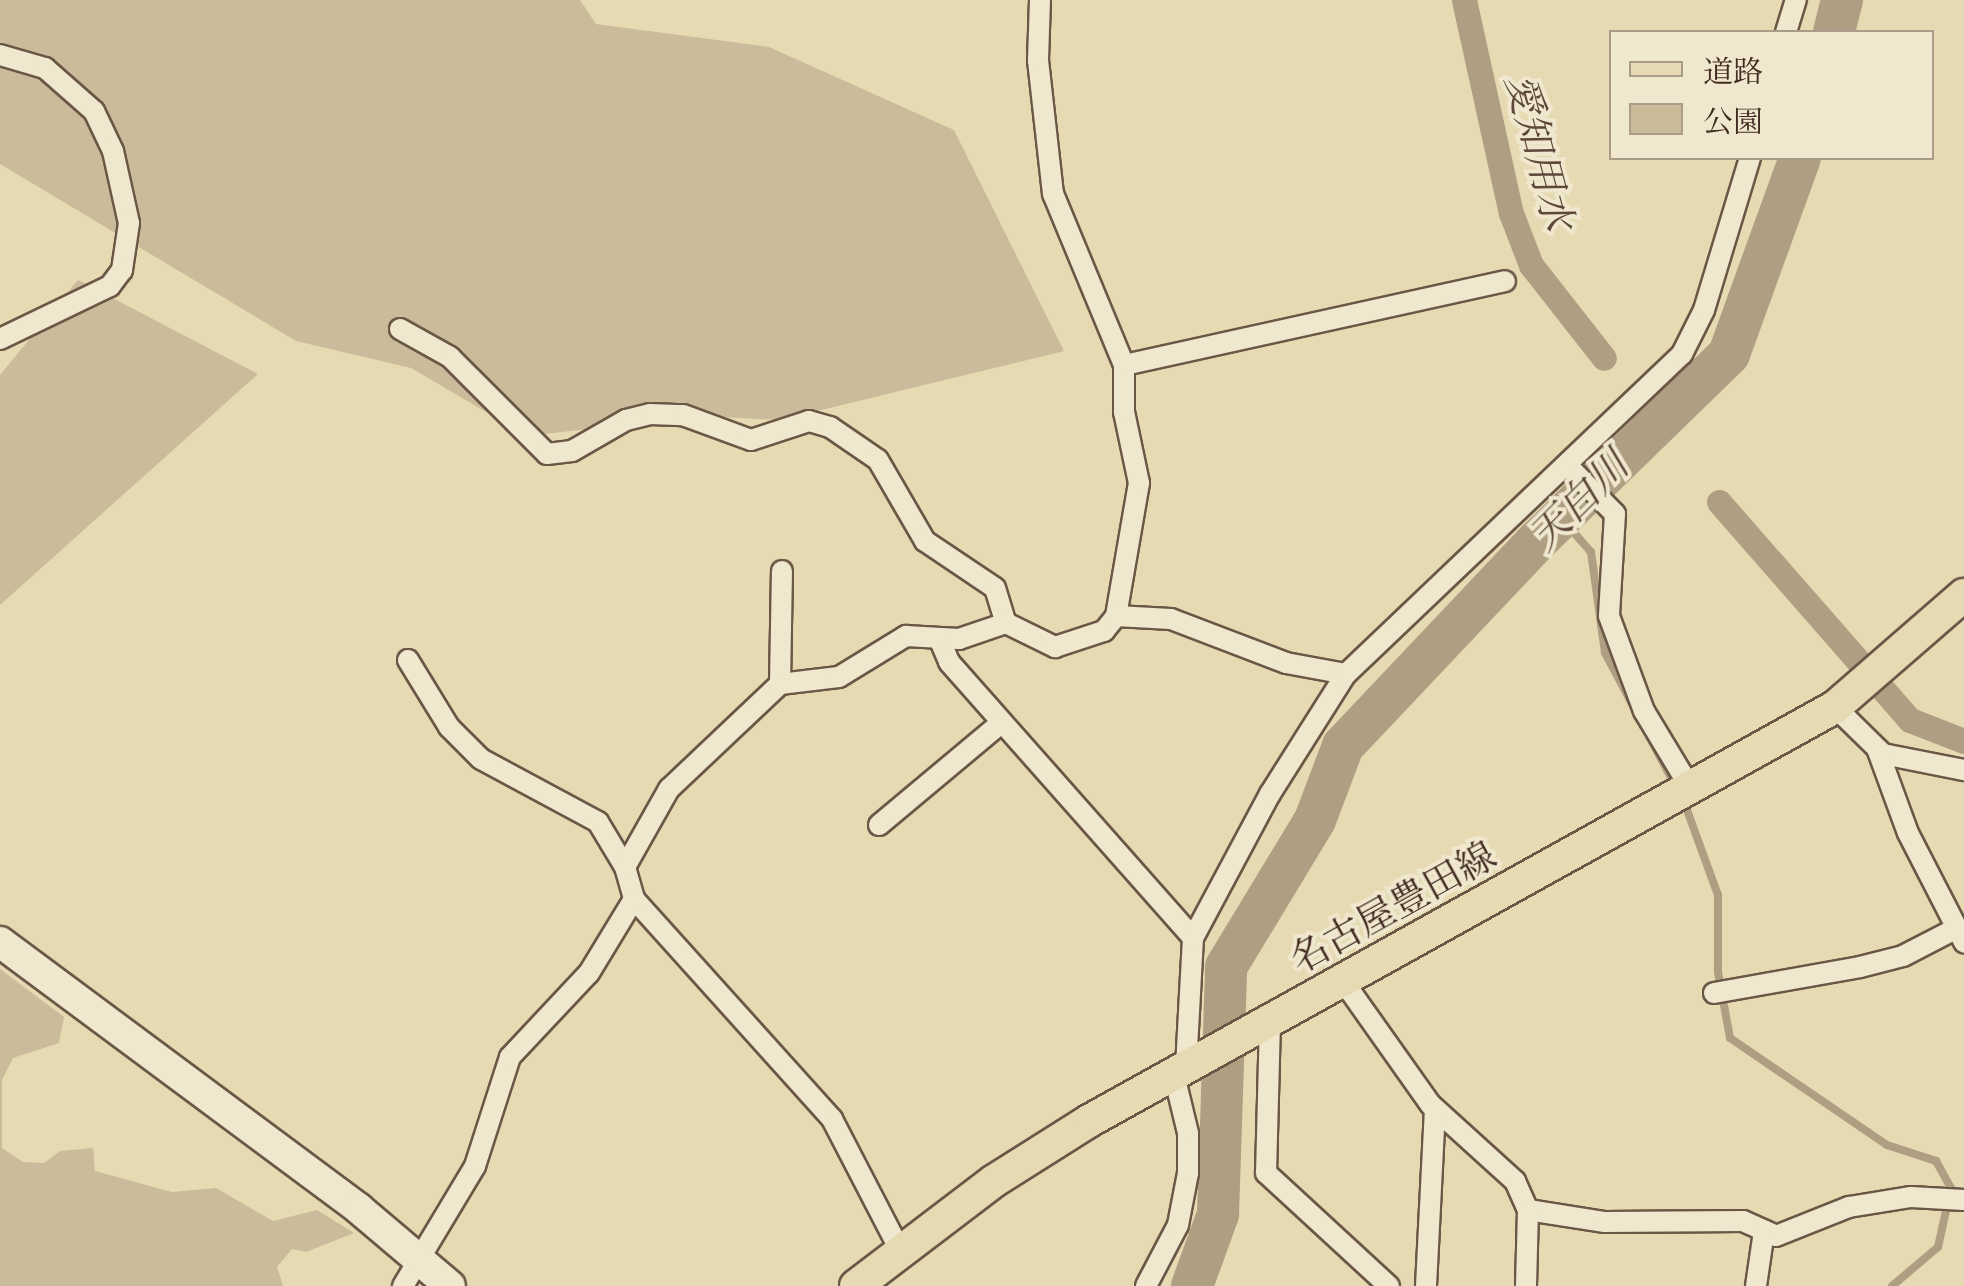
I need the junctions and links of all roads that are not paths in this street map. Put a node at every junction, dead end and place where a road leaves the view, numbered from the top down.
1 (1040, 0) edge
2 (1796, 0) edge
3 (1787, 30) edge
4 (0, 55) edge
5 (1749, 160) edge
6 (1505, 282) dead end
7 (400, 329) dead end
8 (0, 340) edge
9 (1124, 365) junction
10 (1568, 466) junction
11 (782, 571) dead end
12 (1964, 595) edge
13 (1116, 616) junction
14 (1006, 623) junction
15 (939, 638) junction
16 (408, 660) dead end
17 (1346, 674) junction
18 (780, 684) junction
19 (1840, 703) junction
20 (1001, 722) junction
21 (1882, 754) junction
22 (1964, 770) edge
23 (1691, 788) junction
24 (879, 825) dead end
25 (625, 867) junction
26 (634, 899) junction
27 (1960, 935) edge
28 (1193, 938) junction
29 (0, 942) edge
30 (1343, 981) junction
31 (1714, 993) dead end
32 (1261, 1028) junction
33 (1186, 1068) junction
34 (1434, 1109) junction
35 (1956, 1199) edge
36 (1528, 1210) junction
37 (1764, 1231) junction
38 (899, 1248) junction
39 (409, 1272) edge
40 (450, 1286) edge
41 (856, 1286) edge
42 (1146, 1286) edge
43 (1390, 1286) edge
44 (1426, 1286) edge
45 (1526, 1286) edge
46 (1756, 1286) edge

1 - 9 street
2 - 3 street
4 - 8 street
5 - 10 street
6 - 9 street
7 - 14 street
9 - 13 street
10 - 17 street
10 - 23 street
11 - 18 street
12 - 19 main road, 名古屋豊田線
13 - 14 street
13 - 17 street
14 - 15 street
15 - 18 street
15 - 20 street
16 - 25 street
17 - 28 street
18 - 25 street
19 - 21 street
19 - 23 main road, 名古屋豊田線
20 - 24 street
20 - 28 street
21 - 22 street
21 - 27 street
23 - 30 main road, 名古屋豊田線
25 - 26 street
26 - 38 street
26 - 39 street
27 - 31 street
28 - 33 street
29 - 39 street
30 - 32 main road, 名古屋豊田線
30 - 34 street
32 - 33 main road, 名古屋豊田線
32 - 43 street
33 - 38 main road, 名古屋豊田線
33 - 42 street
34 - 36 street
34 - 44 street
35 - 37 street
36 - 37 street
36 - 45 street
37 - 46 street
38 - 41 main road, 名古屋豊田線
39 - 40 street

